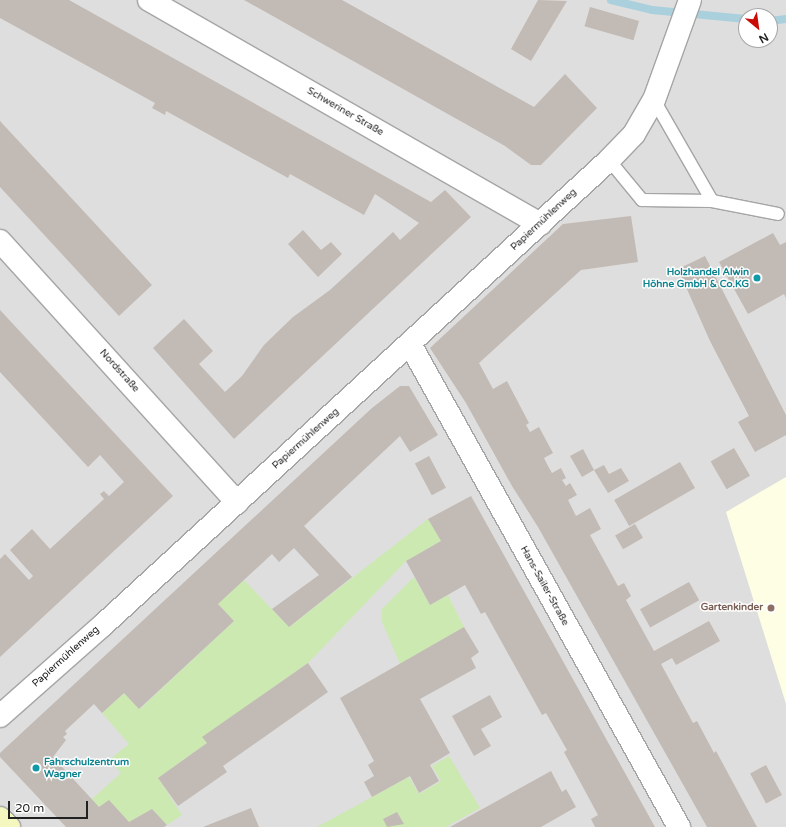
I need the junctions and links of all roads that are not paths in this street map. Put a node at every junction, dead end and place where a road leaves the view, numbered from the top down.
1 (149, 0) edge
2 (690, 0) edge
3 (654, 100) junction
4 (609, 160) junction
5 (712, 201) junction
6 (778, 214) dead end
7 (540, 224) junction
8 (0, 241) edge
9 (410, 344) junction
10 (237, 502) junction
11 (0, 716) edge
12 (0, 818) edge
13 (8, 827) edge
14 (679, 827) edge

1 - 7 street, Schweriner Straße
2 - 3 street, Papiermühlenweg
3 - 4 street, Papiermühlenweg
3 - 5 lane
4 - 5 lane
4 - 7 street, Papiermühlenweg
5 - 6 lane
7 - 9 street, Papiermühlenweg
8 - 10 street, Nordstraße
9 - 10 street, Papiermühlenweg
9 - 14 street, Hans-Sailer-Straße
10 - 11 street, Papiermühlenweg
12 - 13 main road

